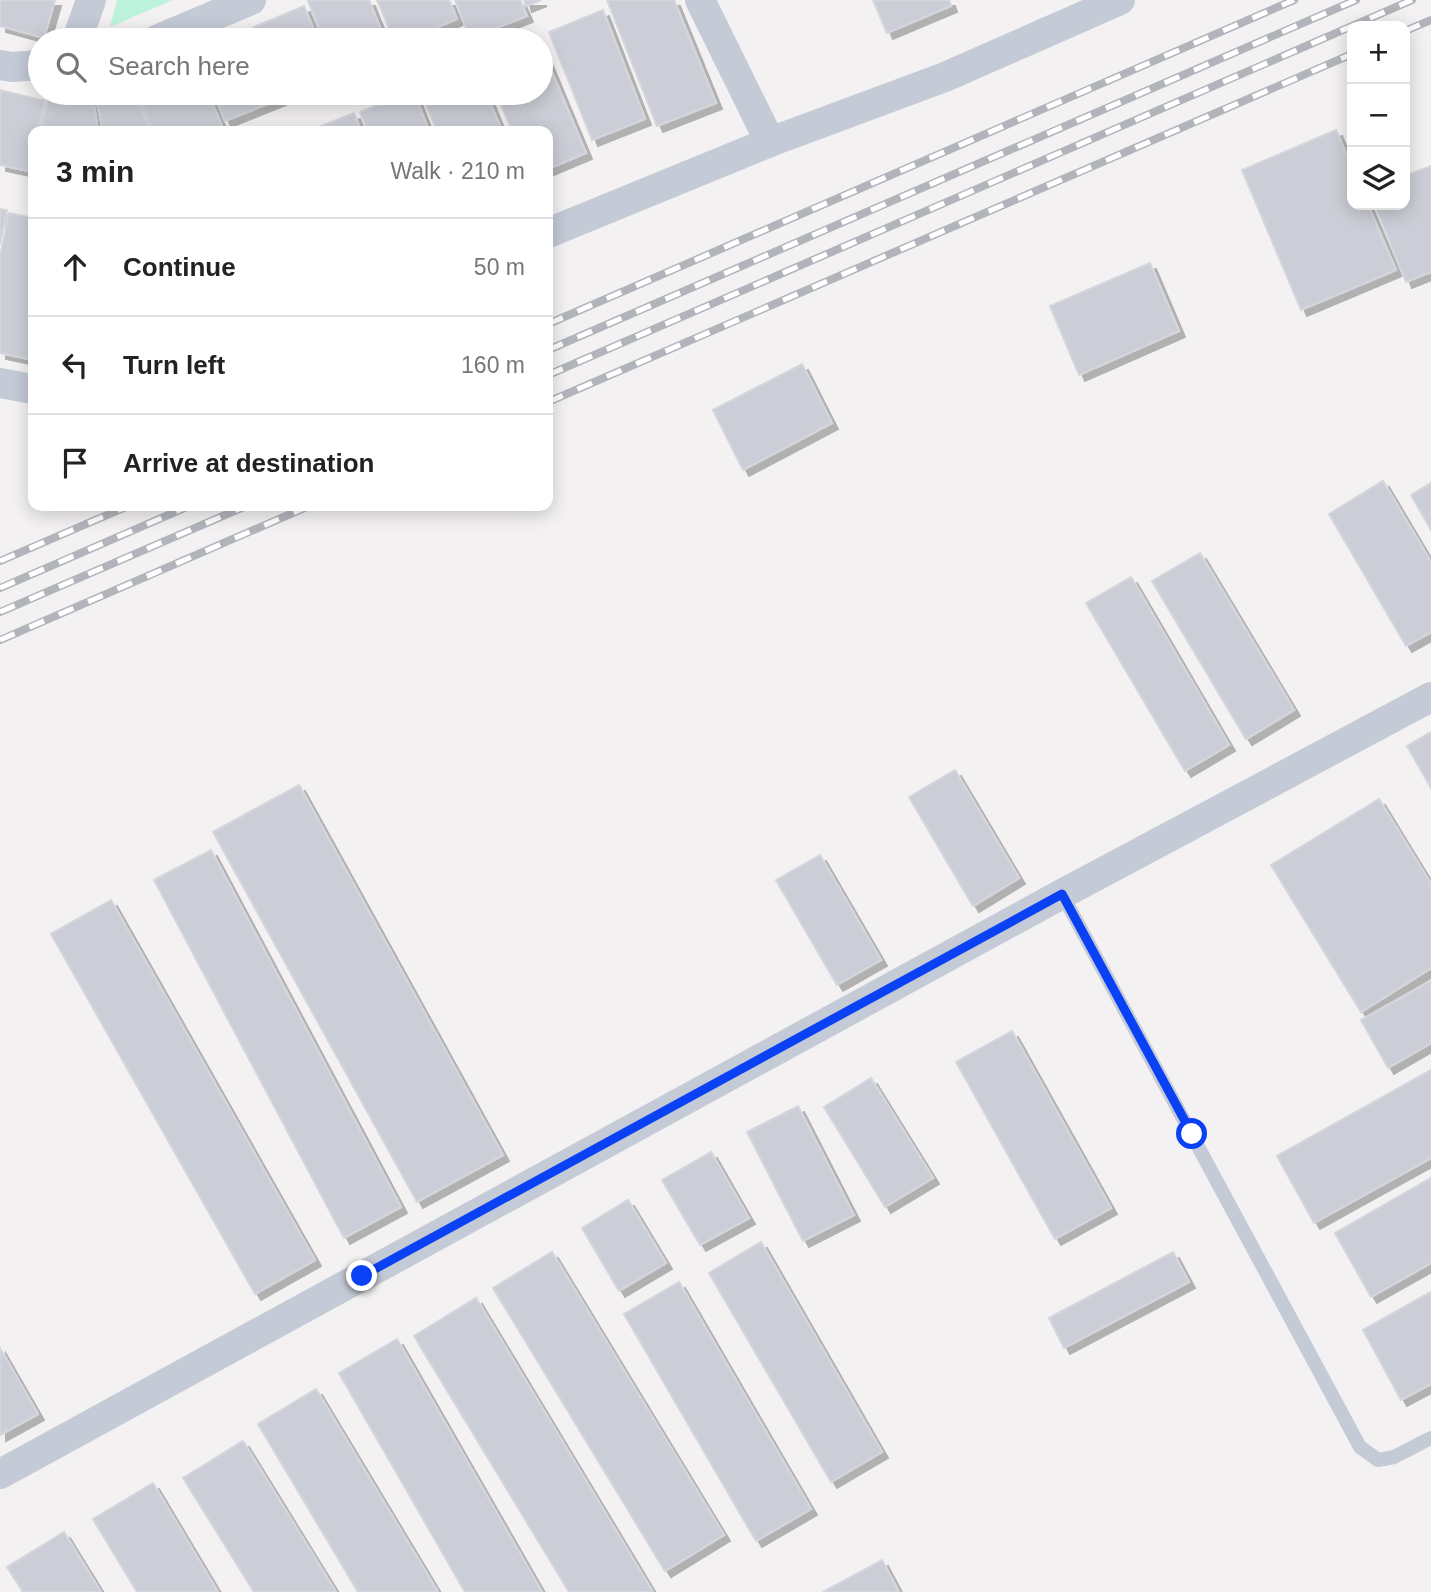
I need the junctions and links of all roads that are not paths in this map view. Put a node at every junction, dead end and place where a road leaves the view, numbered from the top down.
1 (91, 0) edge
2 (251, 0) edge
3 (700, 0) edge
4 (1103, 4) edge
5 (81, 28) edge
6 (184, 28) edge
7 (0, 65) edge
8 (28, 66) edge
9 (770, 142) junction
10 (553, 231) edge
11 (0, 383) edge
12 (28, 388) edge
13 (1431, 697) edge
14 (1062, 894) junction
15 (1431, 1438) edge
16 (0, 1474) edge

1 - 5 street
2 - 6 street
3 - 9 street
4 - 9 street
7 - 8 street
9 - 10 street
11 - 12 street
13 - 14 street
14 - 15 lane
14 - 16 street

